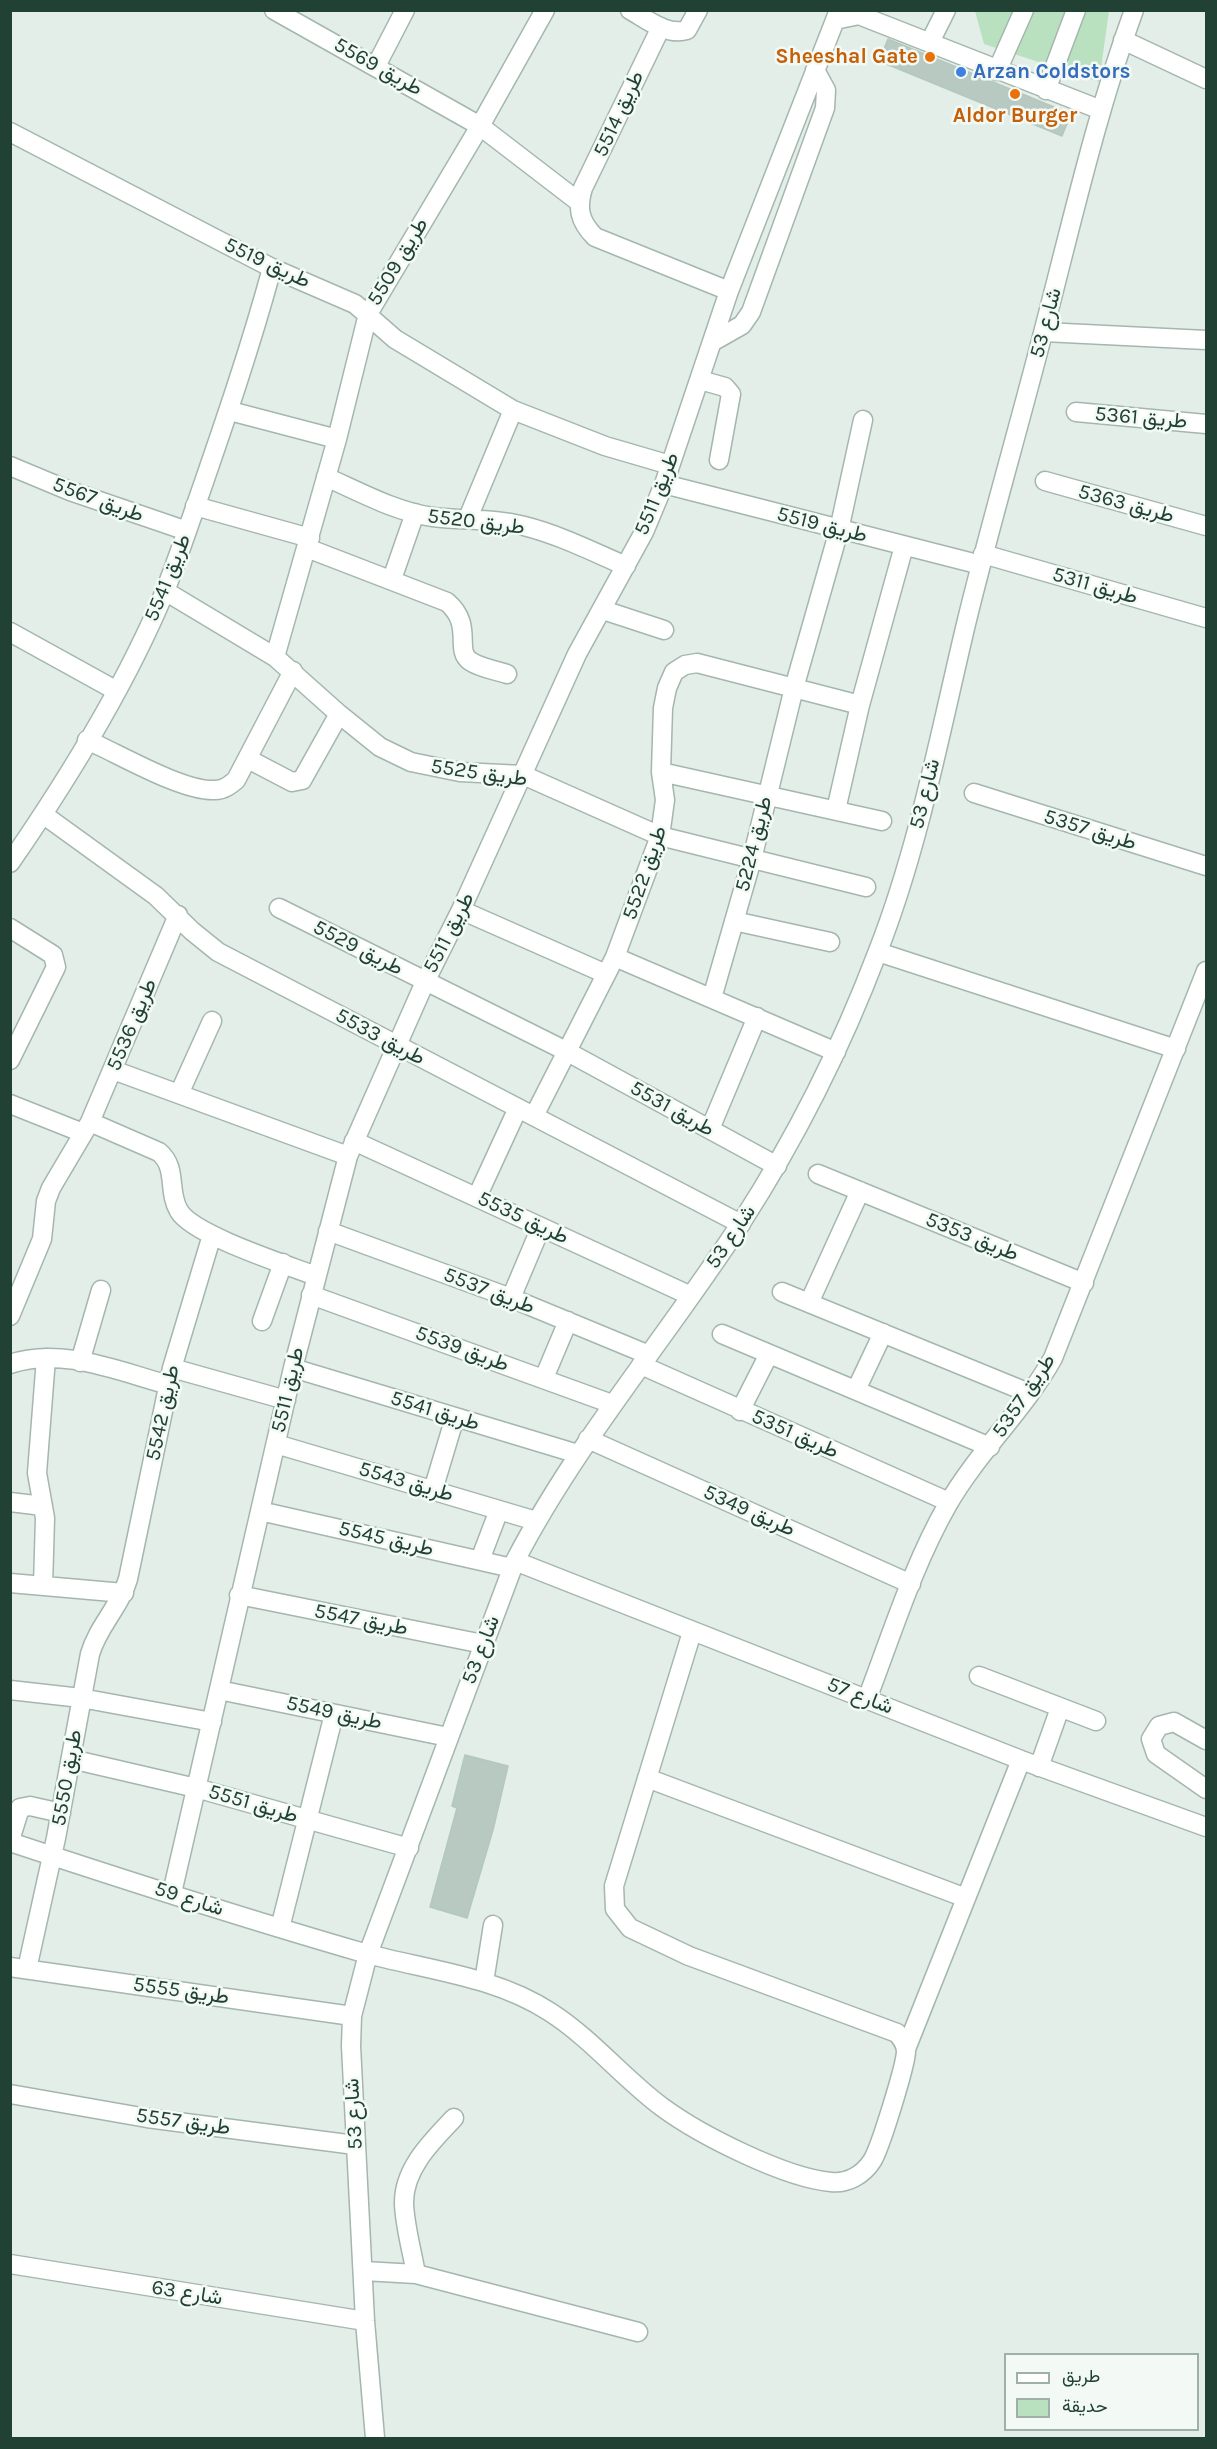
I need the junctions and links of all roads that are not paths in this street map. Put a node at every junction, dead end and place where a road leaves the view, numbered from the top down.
1 (274, 10) edge
2 (405, 10) edge
3 (545, 10) edge
4 (630, 10) edge
5 (699, 10) edge
6 (860, 10) edge
7 (1024, 10) edge
8 (1076, 10) edge
9 (1134, 10) edge
10 (938, 13) edge
11 (837, 15) edge
12 (661, 27) junction
13 (1123, 40) junction
14 (930, 42) junction
15 (376, 66) junction
16 (815, 70) junction
17 (997, 71) junction
18 (1206, 80) edge
19 (1046, 90) junction
20 (1101, 110) junction
21 (480, 126) junction
22 (10, 132) edge
23 (579, 202) junction
24 (272, 268) junction
25 (729, 291) junction
26 (368, 314) junction
27 (1044, 332) junction
28 (1206, 340) edge
29 (712, 342) junction
30 (700, 380) junction
31 (513, 410) junction
32 (230, 411) junction
33 (1076, 412) dead end
34 (863, 420) dead end
35 (1206, 424) edge
36 (337, 439) junction
37 (719, 460) dead end
38 (670, 465) junction
39 (10, 466) edge
40 (326, 477) junction
41 (1046, 481) dead end
42 (664, 484) junction
43 (195, 506) junction
44 (415, 513) junction
45 (468, 518) junction
46 (1206, 526) edge
47 (839, 530) junction
48 (187, 531) junction
49 (308, 543) junction
50 (904, 546) junction
51 (982, 559) junction
52 (627, 566) junction
53 (392, 579) junction
54 (165, 591) junction
55 (603, 610) junction
56 (1206, 618) edge
57 (664, 630) dead end
58 (10, 632) edge
59 (275, 657) junction
60 (293, 671) junction
61 (507, 674) dead end
62 (794, 688) junction
63 (116, 690) junction
64 (860, 705) junction
65 (339, 714) junction
66 (87, 740) junction
67 (248, 759) junction
68 (661, 772) junction
69 (523, 775) junction
70 (767, 793) junction
71 (974, 793) dead end
72 (836, 810) junction
73 (44, 815) junction
74 (882, 820) dead end
75 (660, 836) junction
76 (752, 859) junction
77 (10, 863) edge
78 (1206, 866) edge
79 (866, 887) dead end
80 (279, 908) dead end
81 (461, 910) junction
82 (178, 915) junction
83 (734, 921) junction
84 (10, 928) edge
85 (830, 942) dead end
86 (878, 952) junction
87 (615, 957) junction
88 (1206, 970) edge
89 (606, 974) junction
90 (424, 982) junction
91 (712, 998) junction
92 (757, 1017) junction
93 (212, 1021) dead end
94 (396, 1045) junction
95 (1176, 1050) junction
96 (566, 1051) junction
97 (836, 1052) junction
98 (10, 1060) edge
99 (113, 1070) junction
100 (179, 1094) junction
101 (10, 1104) edge
102 (526, 1112) junction
103 (86, 1127) junction
104 (710, 1129) junction
105 (351, 1149) junction
106 (777, 1166) junction
107 (818, 1174) dead end
108 (860, 1191) junction
109 (477, 1197) junction
110 (741, 1224) junction
111 (541, 1227) junction
112 (328, 1232) junction
113 (212, 1235) junction
114 (283, 1263) junction
115 (316, 1276) junction
116 (1084, 1283) junction
117 (101, 1290) dead end
118 (782, 1292) dead end
119 (310, 1295) junction
120 (691, 1296) junction
121 (510, 1298) junction
122 (809, 1303) junction
123 (10, 1316) edge
124 (262, 1321) dead end
125 (568, 1321) junction
126 (883, 1333) junction
127 (722, 1334) dead end
128 (769, 1354) junction
129 (46, 1358) junction
130 (644, 1360) junction
131 (80, 1362) junction
132 (10, 1364) edge
133 (293, 1368) junction
134 (171, 1376) junction
135 (544, 1378) junction
136 (856, 1390) junction
137 (1029, 1393) junction
138 (286, 1400) junction
139 (612, 1404) junction
140 (740, 1411) junction
141 (455, 1417) junction
142 (276, 1444) junction
143 (583, 1446) junction
144 (990, 1447) junction
145 (434, 1490) junction
146 (10, 1502) edge
147 (949, 1502) junction
148 (43, 1506) junction
149 (499, 1509) junction
150 (260, 1511) junction
151 (536, 1521) junction
152 (480, 1560) junction
153 (513, 1564) junction
154 (10, 1582) edge
155 (911, 1584) junction
156 (44, 1586) junction
157 (124, 1593) junction
158 (239, 1595) junction
159 (692, 1632) junction
160 (483, 1644) junction
161 (979, 1676) dead end
162 (10, 1690) edge
163 (219, 1690) junction
164 (81, 1698) junction
165 (867, 1699) junction
166 (1060, 1708) junction
167 (334, 1714) junction
168 (1096, 1721) dead end
169 (212, 1722) junction
170 (448, 1737) junction
171 (1206, 1740) edge
172 (71, 1759) junction
173 (1022, 1760) junction
174 (1039, 1767) junction
175 (647, 1778) junction
176 (196, 1788) junction
177 (1206, 1789) edge
178 (61, 1813) junction
179 (309, 1820) junction
180 (1206, 1827) edge
181 (10, 1841) edge
182 (408, 1848) junction
183 (53, 1856) junction
184 (172, 1893) junction
185 (966, 1898) junction
186 (493, 1925) dead end
187 (280, 1928) junction
188 (368, 1954) junction
189 (19, 1968) edge
190 (484, 1982) junction
191 (352, 2016) junction
192 (906, 2049) junction
193 (10, 2094) edge
194 (454, 2118) dead end
195 (355, 2145) junction
196 (10, 2264) edge
197 (364, 2271) junction
198 (416, 2274) junction
199 (364, 2321) junction
200 (638, 2332) dead end
201 (375, 2439) edge

1 - 15 street, طريق 5569
2 - 15 street
3 - 21 street, طريق 5509
4 - 12 street
5 - 12 street
6 - 14 street
7 - 17 street
8 - 19 street
9 - 13 street, شارع 53
10 - 14 street
11 - 14 street
11 - 16 street, طريق 5511
12 - 23 street, طريق 5514
13 - 18 street
13 - 20 street, شارع 53
14 - 17 street
15 - 21 street, طريق 5569
16 - 25 street, طريق 5511
16 - 29 street
17 - 19 street
19 - 20 street
20 - 27 street, شارع 53
21 - 23 street
21 - 26 street, طريق 5509
22 - 24 street, طريق 5519
23 - 25 street
24 - 26 street, طريق 5519
24 - 32 street, طريق 5541
25 - 29 street, طريق 5511
26 - 31 street, طريق 5519
26 - 36 street, طريق 5509
27 - 28 street
27 - 51 street, شارع 53
29 - 30 street, طريق 5511
30 - 37 street
30 - 38 street, طريق 5511
31 - 38 street, طريق 5519
31 - 45 street
32 - 36 street
32 - 43 street, طريق 5541
33 - 35 street, طريق 5361
34 - 47 street, طريق 5224
36 - 40 street, طريق 5509
38 - 42 street, طريق 5511
39 - 48 street, طريق 5567
40 - 44 street, طريق 5520
40 - 49 street, طريق 5509
41 - 46 street, طريق 5363
42 - 47 street, طريق 5519
42 - 52 street, طريق 5511
43 - 48 street, طريق 5541
43 - 49 street
44 - 45 street, طريق 5520
44 - 53 street
45 - 52 street, طريق 5520
47 - 50 street, طريق 5519
47 - 62 street, طريق 5224
48 - 54 street, طريق 5541
49 - 53 street
49 - 59 street, طريق 5509
50 - 51 street, طريق 5519
50 - 64 street
51 - 56 street, طريق 5311
51 - 86 street, شارع 53
52 - 55 street, طريق 5511
53 - 61 street
54 - 59 street, طريق 5525
54 - 63 street, طريق 5541
55 - 57 street
55 - 69 street, طريق 5511
58 - 63 street
59 - 60 street, طريق 5525
60 - 65 street, طريق 5525
60 - 67 street
62 - 64 street
62 - 68 street, طريق 5522
62 - 70 street, طريق 5224
63 - 66 street, طريق 5541
64 - 72 street
65 - 67 street
65 - 69 street, طريق 5525
66 - 67 street
66 - 73 street, طريق 5541
68 - 70 street
68 - 75 street, طريق 5522
69 - 75 street, طريق 5525
69 - 81 street, طريق 5511
70 - 72 street
70 - 76 street, طريق 5224
71 - 78 street, طريق 5357
72 - 74 street
73 - 77 street, طريق 5541
73 - 82 street, طريق 5533
75 - 76 street, طريق 5525
75 - 87 street, طريق 5522
76 - 79 street, طريق 5525
76 - 83 street, طريق 5224
80 - 90 street, طريق 5529
81 - 89 street
81 - 90 street, طريق 5511
82 - 94 street, طريق 5533
82 - 99 street, طريق 5536
83 - 85 street
83 - 91 street, طريق 5224
84 - 98 street
86 - 95 street
86 - 97 street, شارع 53
87 - 89 street, طريق 5522
87 - 91 street
88 - 95 street, طريق 5357
89 - 96 street, طريق 5522
90 - 94 street, طريق 5511
90 - 96 street, طريق 5529
91 - 92 street
92 - 97 street
92 - 104 street
93 - 100 street
94 - 102 street, طريق 5533
94 - 105 street, طريق 5511
95 - 116 street, طريق 5357
96 - 102 street, طريق 5522
96 - 104 street, طريق 5531
97 - 106 street, شارع 53
99 - 100 street, طريق 5535
99 - 103 street, طريق 5536
100 - 105 street, طريق 5535
101 - 103 street
102 - 109 street, طريق 5522
102 - 110 street, طريق 5533
103 - 113 street
103 - 123 street, طريق 5536
104 - 106 street, طريق 5531
105 - 109 street, طريق 5535
105 - 112 street, طريق 5511
106 - 110 street, شارع 53
107 - 108 street, طريق 5353
108 - 116 street, طريق 5353
108 - 122 street
109 - 111 street, طريق 5535
110 - 120 street, شارع 53
111 - 120 street, طريق 5535
111 - 121 street
112 - 115 street, طريق 5511
112 - 121 street, طريق 5537
113 - 114 street
113 - 134 street, طريق 5542
114 - 115 street
114 - 124 street
115 - 119 street, طريق 5511
116 - 137 street, طريق 5357
117 - 131 street
118 - 122 street
119 - 133 street, طريق 5511
119 - 135 street, طريق 5539
120 - 130 street, شارع 53
121 - 125 street, طريق 5537
122 - 126 street
125 - 130 street, طريق 5537
125 - 135 street
126 - 136 street
126 - 137 street
127 - 128 street
128 - 136 street
128 - 140 street
129 - 131 street
129 - 132 street
129 - 148 street
130 - 139 street, شارع 53
130 - 140 street, طريق 5351
131 - 134 street
133 - 138 street, طريق 5511
133 - 141 street, طريق 5541
134 - 138 street
134 - 157 street, طريق 5542
135 - 139 street, طريق 5539
136 - 144 street
137 - 144 street, طريق 5357
138 - 142 street, طريق 5511
139 - 143 street, شارع 53
140 - 147 street, طريق 5351
141 - 143 street, طريق 5541
141 - 145 street
142 - 145 street, طريق 5543
142 - 150 street, طريق 5511
143 - 151 street, شارع 53
143 - 155 street, طريق 5349
144 - 147 street, طريق 5357
145 - 149 street, طريق 5543
146 - 148 street
147 - 155 street, طريق 5357
148 - 156 street
149 - 151 street, طريق 5543
149 - 152 street
150 - 152 street, طريق 5545
150 - 158 street, طريق 5511
151 - 153 street, شارع 53
152 - 153 street, طريق 5545
153 - 159 street, شارع 57
153 - 160 street, شارع 53
154 - 156 street
155 - 165 street, طريق 5357
156 - 157 street
157 - 164 street, طريق 5550
158 - 160 street, طريق 5547
158 - 163 street, طريق 5511
159 - 165 street, شارع 57
159 - 175 street
160 - 170 street, شارع 53
161 - 166 street
162 - 164 street
163 - 167 street, طريق 5549
163 - 169 street, طريق 5511
164 - 169 street
164 - 172 street, طريق 5550
165 - 173 street, شارع 57
166 - 168 street
166 - 174 street
167 - 170 street, طريق 5549
167 - 179 street, طريق 5551
169 - 176 street, طريق 5511
170 - 182 street, شارع 53
171 - 177 street
172 - 176 street, طريق 5551
172 - 178 street, طريق 5550
173 - 174 street, شارع 57
173 - 185 street, شارع 59
174 - 180 street, شارع 57
175 - 185 street
175 - 192 street
176 - 179 street, طريق 5551
176 - 184 street, طريق 5511
178 - 181 street
178 - 183 street, طريق 5550
179 - 182 street, طريق 5551
179 - 187 street, طريق 5551
181 - 183 street, شارع 59
182 - 188 street, شارع 53
183 - 184 street, شارع 59
183 - 189 street, طريق 5550
184 - 187 street, شارع 59
185 - 192 street, شارع 59
186 - 190 street
187 - 188 street, شارع 59
188 - 190 street, شارع 59
188 - 191 street, شارع 53
189 - 191 street, طريق 5555
190 - 192 street, شارع 59
191 - 195 street, شارع 53
193 - 195 street, طريق 5557
194 - 198 street
195 - 197 street, شارع 53
196 - 199 street, شارع 63
197 - 198 street
197 - 199 street, شارع 53
198 - 200 street
199 - 201 street, شارع 53

